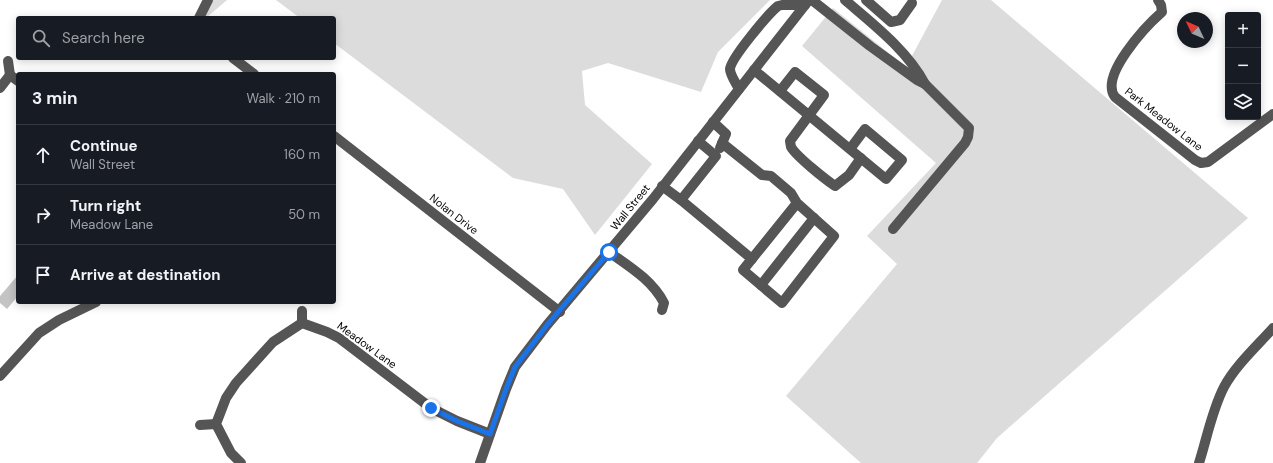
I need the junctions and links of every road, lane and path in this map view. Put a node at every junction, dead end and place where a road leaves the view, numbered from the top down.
1 (208, 0) edge
2 (845, 0) edge
3 (866, 0) edge
4 (1158, 0) edge
5 (911, 1) edge
6 (809, 2) edge
7 (200, 16) edge
8 (236, 60) edge
9 (8, 61) dead end
10 (754, 70) junction
11 (251, 72) edge
12 (14, 78) edge
13 (925, 84) junction
14 (0, 88) edge
15 (739, 89) junction
16 (780, 91) junction
17 (1273, 114) edge
18 (808, 115) junction
19 (713, 122) junction
20 (336, 138) edge
21 (698, 141) junction
22 (722, 143) junction
23 (850, 149) junction
24 (716, 156) junction
25 (861, 158) junction
26 (662, 186) junction
27 (681, 200) junction
28 (797, 203) junction
29 (814, 218) junction
30 (893, 229) dead end
31 (609, 252) junction
32 (752, 259) junction
33 (761, 285) junction
34 (92, 304) edge
35 (302, 310) dead end
36 (662, 310) dead end
37 (560, 312) junction
38 (302, 323) junction
39 (1273, 328) edge
40 (0, 376) edge
41 (216, 424) junction
42 (200, 425) dead end
43 (490, 434) junction
44 (241, 463) edge
45 (480, 463) edge
46 (1200, 463) edge

1 - 7 street
2 - 13 street
3 - 5 street
4 - 17 street, Park Meadow Lane
6 - 10 street, Wall Street
6 - 13 street
6 - 15 street
8 - 11 street
9 - 12 street
10 - 15 street, Wall Street
10 - 16 street
12 - 14 street
13 - 30 street
15 - 19 street, Wall Street
16 - 18 street
16 - 18 street
18 - 23 street
18 - 25 street
19 - 21 street, Wall Street
19 - 22 street
20 - 37 street, Nolan Drive
21 - 24 street
21 - 26 street, Wall Street
22 - 24 street
22 - 28 street
23 - 25 street
23 - 25 street
24 - 27 street
26 - 27 street
26 - 31 street, Wall Street
27 - 32 street
28 - 29 street
28 - 32 street
29 - 33 street
29 - 33 street
31 - 36 street
31 - 37 street, Wall Street
32 - 33 street
34 - 40 street
35 - 38 street
37 - 43 street, Wall Street
38 - 41 street
38 - 43 street, Meadow Lane
39 - 46 street
41 - 42 street
41 - 44 street
43 - 45 street, Wall Street

